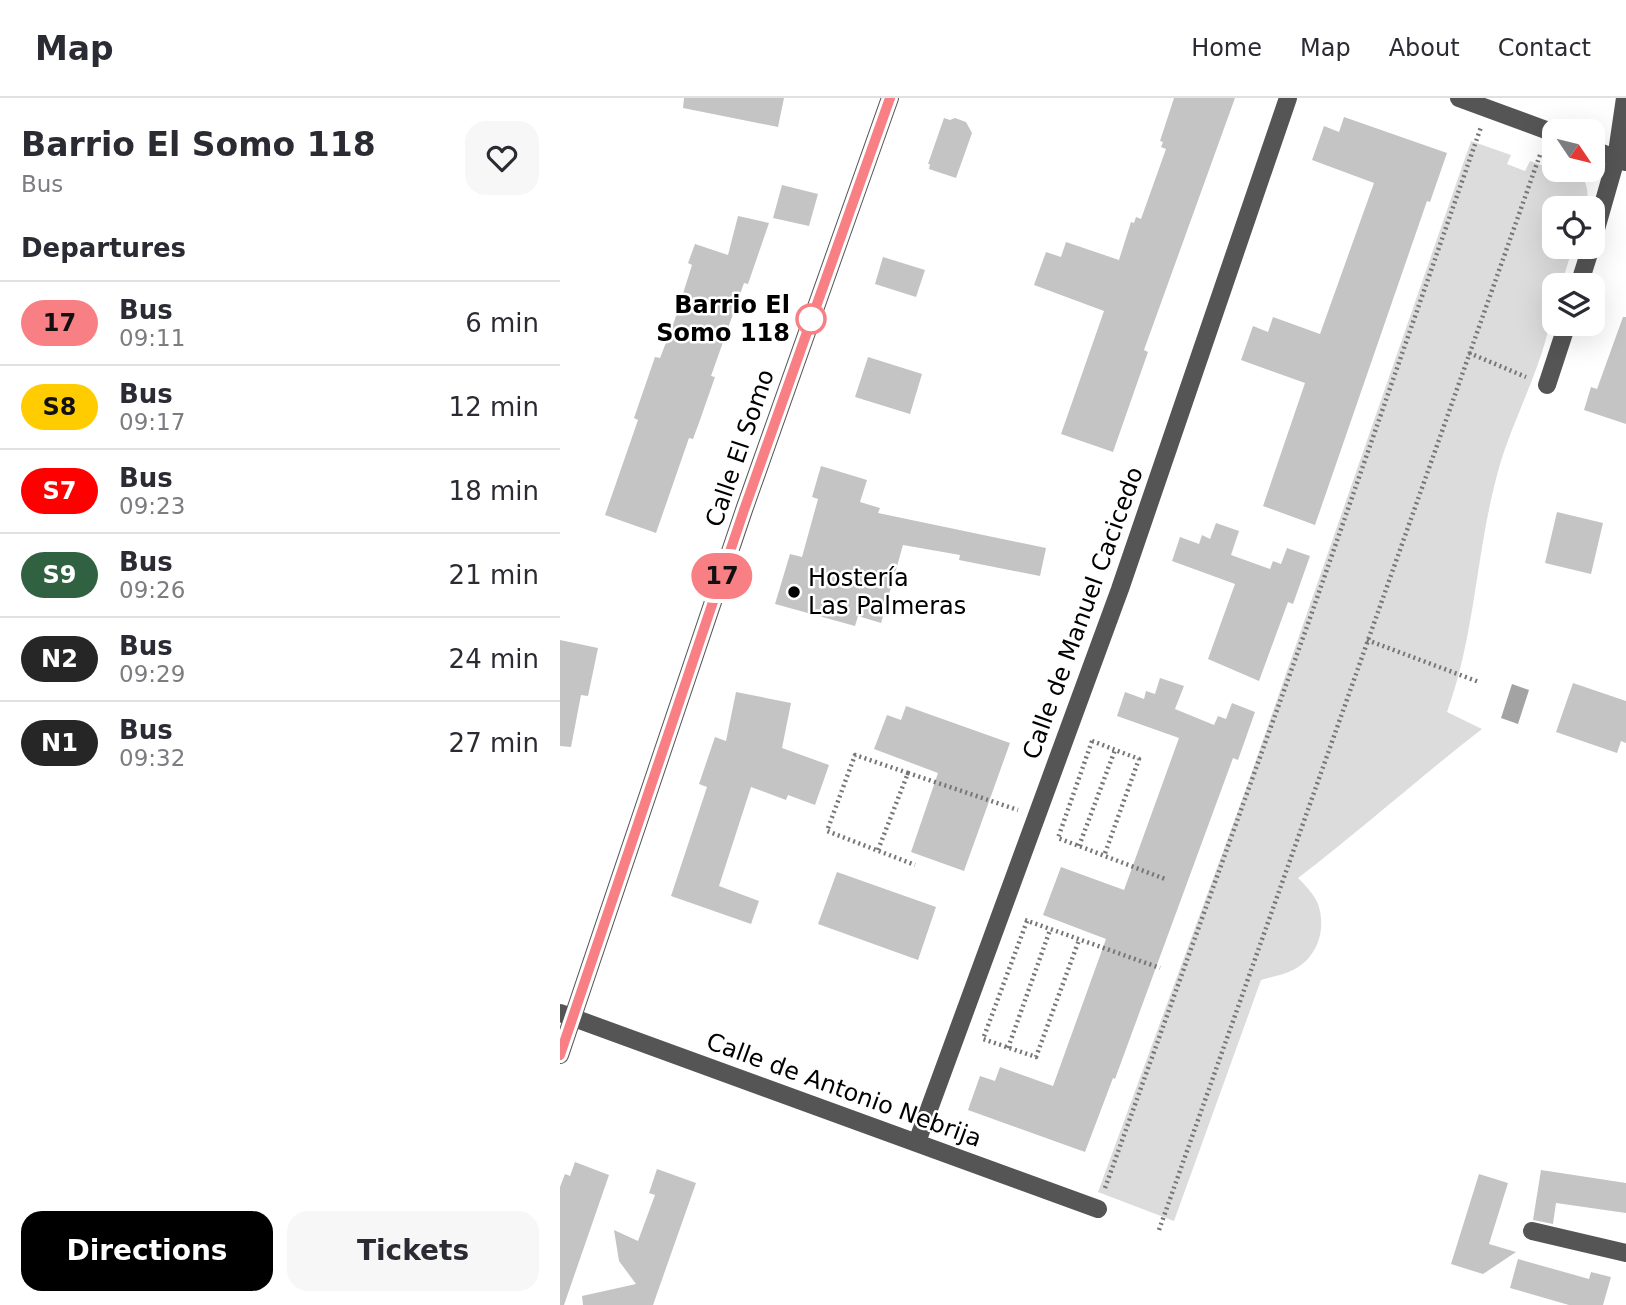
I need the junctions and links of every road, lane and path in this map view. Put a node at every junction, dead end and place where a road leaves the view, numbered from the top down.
1 (890, 98) edge
2 (1288, 98) edge
3 (1459, 98) edge
4 (1625, 98) edge
5 (1488, 108) junction
6 (1542, 129) edge
7 (1542, 156) edge
8 (1621, 161) edge
9 (1605, 207) edge
10 (1563, 336) edge
11 (1469, 354) junction
12 (1547, 385) joint
13 (1367, 640) junction
14 (1479, 682) dead end
15 (1067, 732) junction
16 (1092, 741) junction
17 (1115, 750) junction
18 (908, 773) junction
19 (1036, 816) junction
20 (1079, 846) junction
21 (878, 850) junction
22 (1104, 856) junction
23 (915, 865) dead end
24 (1165, 879) dead end
25 (1001, 912) junction
26 (1027, 921) junction
27 (1050, 930) junction
28 (1079, 940) junction
29 (1160, 968) dead end
30 (566, 1016) edge
31 (1008, 1048) junction
32 (560, 1055) edge
33 (917, 1142) junction
34 (1098, 1209) joint
35 (1159, 1230) dead end
36 (1532, 1231) dead end
37 (1626, 1253) edge

1 - 30 street, Calle El Somo
2 - 15 street, Calle de Manuel Cacicedo
3 - 5 street
4 - 8 street
5 - 6 street
5 - 34 path
7 - 11 path
8 - 9 street
10 - 12 street
11 - 12 path
11 - 13 path
13 - 14 path
13 - 35 path
15 - 16 path
15 - 19 street, Calle de Manuel Cacicedo
16 - 17 path
16 - 20 path
17 - 20 path
17 - 22 path
18 - 19 path
18 - 21 path
18 - 21 path
19 - 25 street, Calle de Manuel Cacicedo
20 - 22 path
21 - 23 path
22 - 24 path
25 - 26 path
25 - 33 street, Calle de Manuel Cacicedo
26 - 27 path
26 - 31 path
27 - 28 path
27 - 31 path
28 - 29 path
28 - 31 path
30 - 32 street, Calle El Somo
30 - 33 street, Calle de Antonio Nebrija
33 - 34 street, Calle de Antonio Nebrija
36 - 37 street

